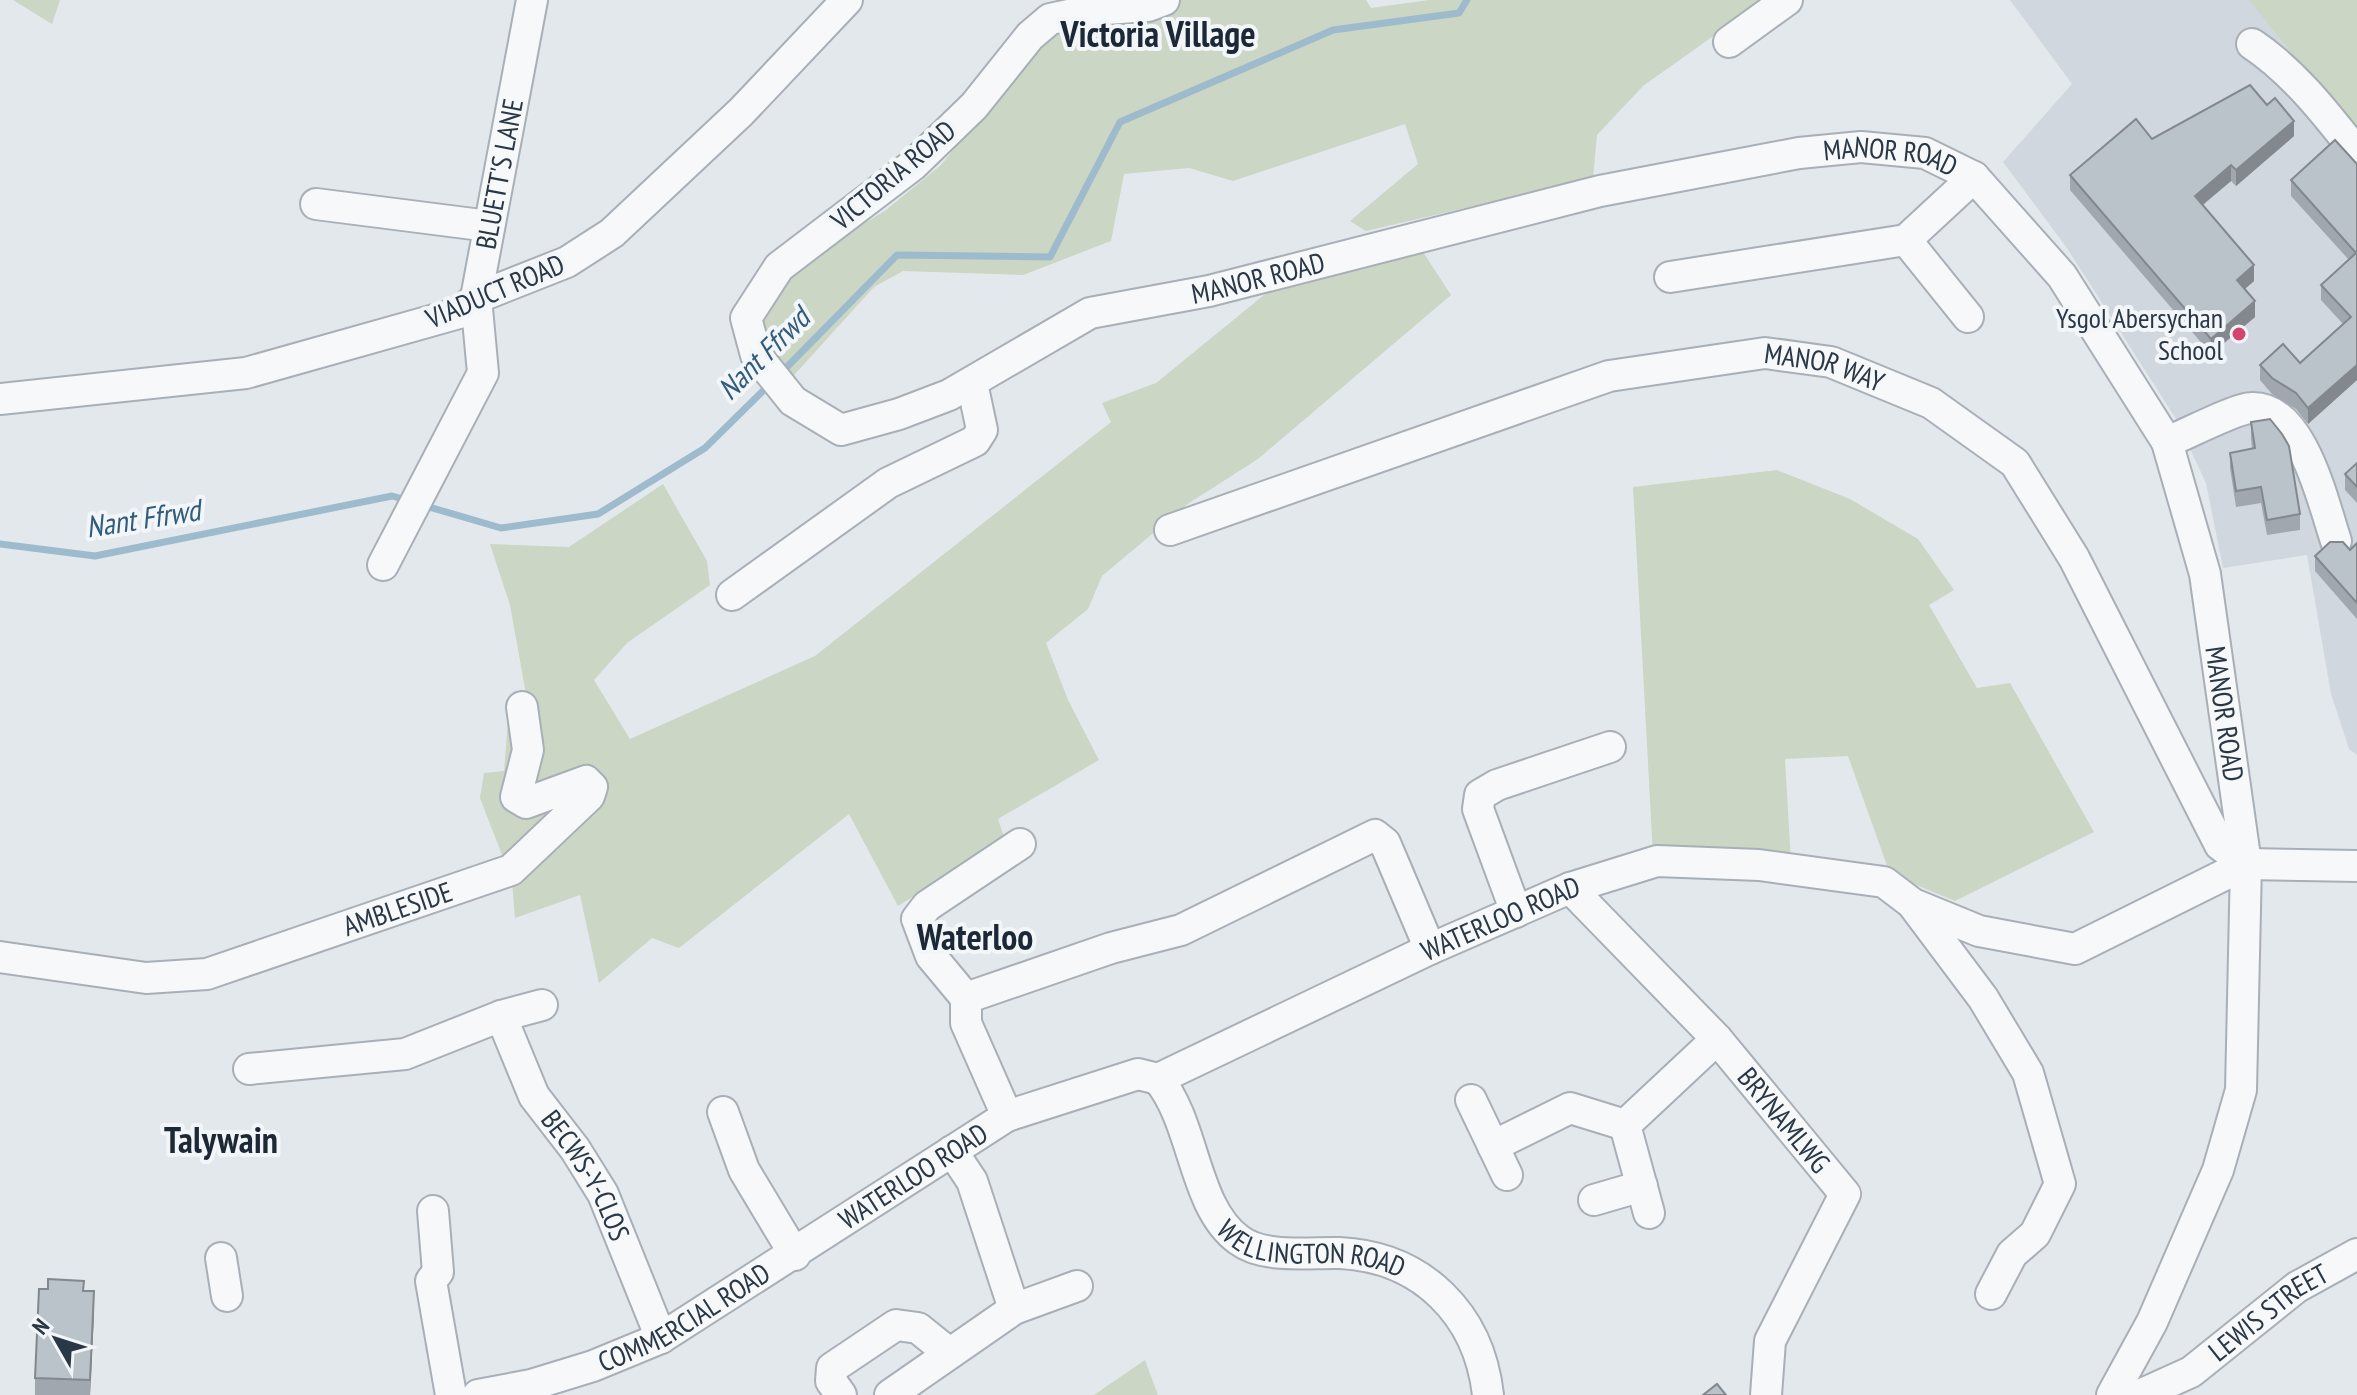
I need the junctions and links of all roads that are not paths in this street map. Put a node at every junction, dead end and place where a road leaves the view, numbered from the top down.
1 (532, 0) edge
2 (847, 0) edge
3 (1164, 0) edge
4 (1787, 0) edge
5 (1729, 42) dead end
6 (2252, 44) dead end
7 (2357, 153) edge
8 (1974, 177) junction
9 (316, 204) dead end
10 (489, 226) junction
11 (1906, 240) junction
12 (1670, 277) dead end
13 (476, 298) junction
14 (1968, 317) dead end
15 (972, 383) junction
16 (785, 391) joint
17 (0, 399) edge
18 (2167, 442) junction
19 (1170, 530) dead end
20 (2336, 541) edge
21 (383, 565) dead end
22 (732, 595) dead end
23 (522, 707) dead end
24 (1610, 747) dead end
25 (1020, 844) dead end
26 (2246, 864) junction
27 (2357, 866) edge
28 (1570, 888) junction
29 (1913, 904) junction
30 (1516, 912) junction
31 (1430, 949) junction
32 (0, 957) edge
33 (966, 998) junction
34 (542, 1005) dead end
35 (501, 1016) junction
36 (1717, 1039) junction
37 (249, 1069) dead end
38 (1158, 1079) junction
39 (1471, 1100) dead end
40 (723, 1112) dead end
41 (1007, 1116) junction
42 (1625, 1125) junction
43 (1493, 1146) junction
44 (952, 1151) junction
45 (1507, 1175) dead end
46 (1594, 1200) dead end
47 (433, 1211) dead end
48 (2357, 1254) edge
49 (795, 1255) junction
50 (221, 1258) dead end
51 (1077, 1286) dead end
52 (1991, 1294) dead end
53 (227, 1296) dead end
54 (1014, 1309) junction
55 (661, 1338) junction
56 (949, 1353) junction
57 (532, 1390) edge
58 (451, 1395) edge
59 (478, 1395) edge
60 (841, 1395) edge
61 (890, 1395) edge
62 (1488, 1395) edge
63 (1766, 1395) edge
64 (2112, 1395) edge
65 (2140, 1395) edge

1 - 10 street, BLUETT'S LANE
2 - 13 street, VIADUCT ROAD
3 - 16 street, VICTORIA ROAD
4 - 5 street
6 - 7 street
8 - 11 street
8 - 15 street, MANOR ROAD
8 - 18 street, MANOR ROAD
9 - 10 street
10 - 13 street, BLUETT'S LANE
11 - 12 street
11 - 14 street
13 - 17 street, VIADUCT ROAD
13 - 21 street, BLUETT'S LANE
15 - 16 street, MANOR ROAD
15 - 22 street
18 - 20 street
18 - 26 street, MANOR ROAD
19 - 26 street, MANOR WAY
23 - 32 street, AMBLESIDE
24 - 30 street
25 - 33 street
26 - 27 street
26 - 29 street, WATERLOO ROAD
26 - 64 street, MANOR ROAD
28 - 29 street, WATERLOO ROAD
28 - 30 street, WATERLOO ROAD
28 - 36 street, BRYNAMLWG
29 - 52 street
30 - 31 street, WATERLOO ROAD
31 - 33 street
31 - 38 street, WATERLOO ROAD
33 - 41 street
34 - 35 street
35 - 37 street
35 - 55 street, BECWS-Y-CLOS
36 - 42 street
36 - 63 street, BRYNAMLWG
38 - 41 street, WATERLOO ROAD
38 - 62 street, WELLINGTON ROAD
39 - 43 street
40 - 49 street
41 - 44 street, WATERLOO ROAD
42 - 43 street
42 - 46 street
43 - 45 street
44 - 49 street, WATERLOO ROAD
44 - 54 street
47 - 58 street
48 - 65 street, LEWIS STREET
49 - 55 street, COMMERCIAL ROAD
50 - 53 street
51 - 54 street
54 - 56 street
55 - 57 street, COMMERCIAL ROAD
56 - 60 street
56 - 61 street
57 - 59 street, COMMERCIAL ROAD

